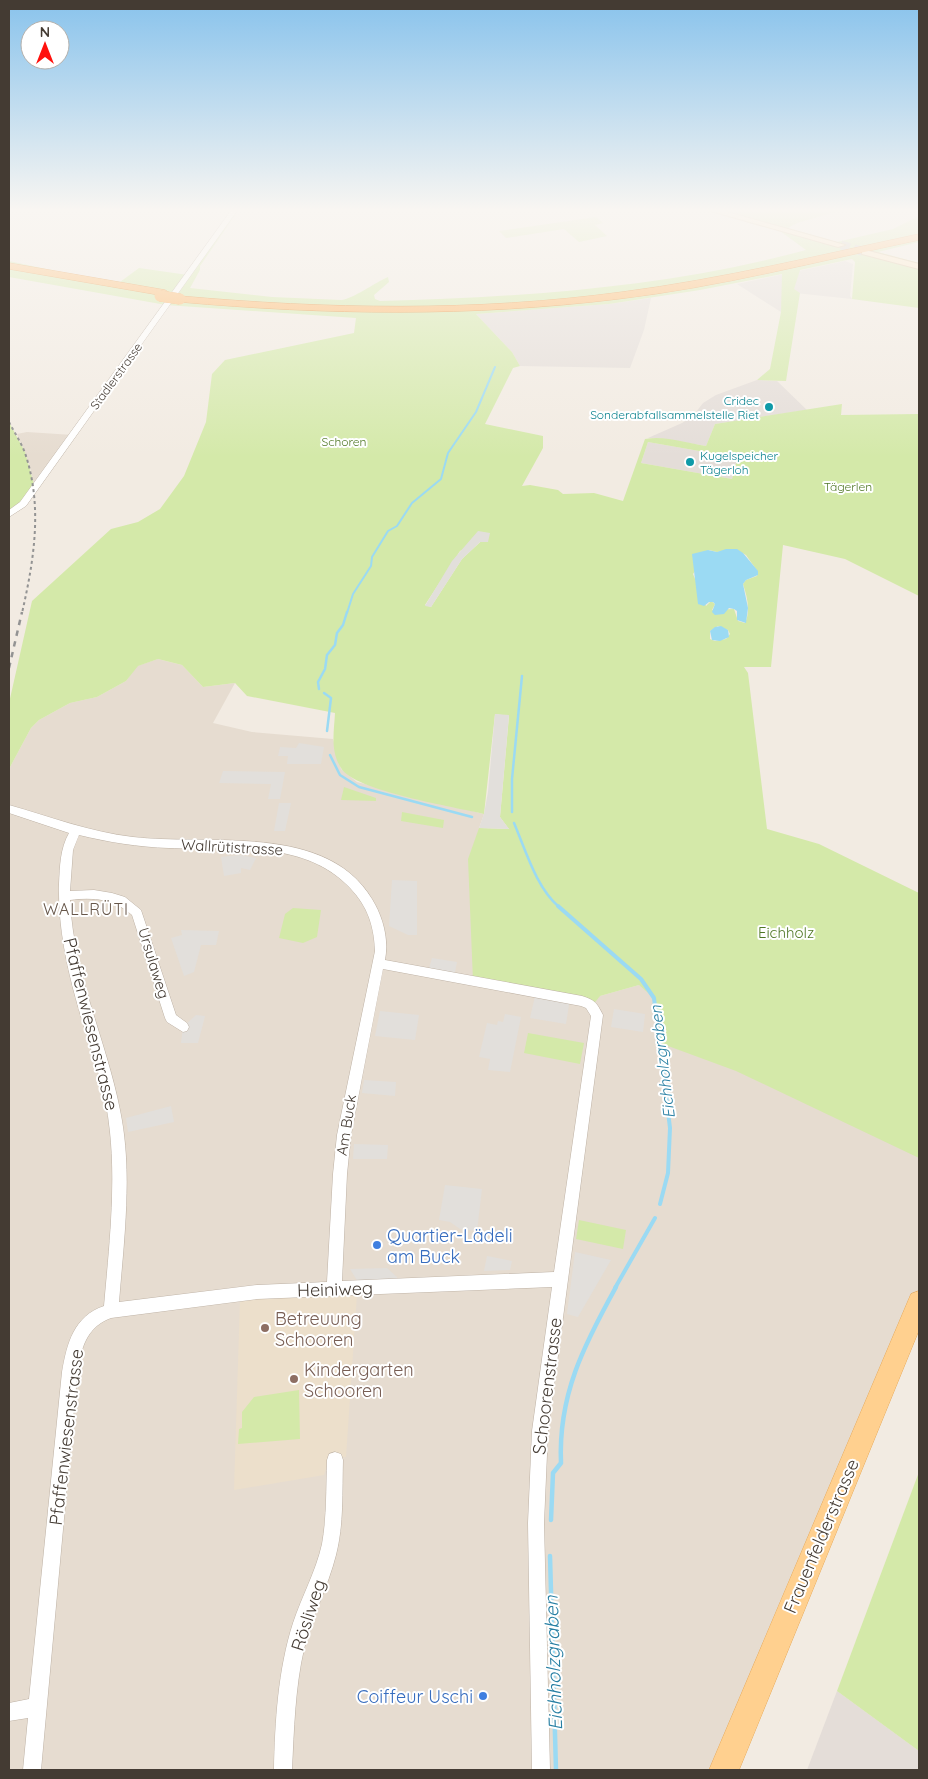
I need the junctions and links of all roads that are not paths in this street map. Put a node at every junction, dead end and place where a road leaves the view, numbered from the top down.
1 (138, 291) edge
2 (141, 291) edge
3 (176, 291) edge
4 (619, 291) edge
5 (646, 291) edge
6 (162, 295) junction
7 (181, 297) junction
8 (9, 514) edge
9 (9, 809) edge
10 (76, 830) junction
11 (64, 896) junction
12 (380, 964) junction
13 (183, 1027) dead end
14 (560, 1279) junction
15 (334, 1289) junction
16 (919, 1302) edge
17 (111, 1309) junction
18 (335, 1460) dead end
19 (38, 1707) junction
20 (9, 1712) edge
21 (32, 1770) edge
22 (283, 1770) edge
23 (541, 1770) edge
24 (724, 1770) edge

1 - 6 highway
2 - 6 highway
3 - 8 street, Stadlerstrasse
4 - 7 highway
5 - 7 highway
6 - 7 highway, bridge
9 - 10 street, Wallrütistrasse
10 - 11 street, Pfaffenwiesenstrasse
10 - 12 street, Wallrütistrasse
11 - 13 street, Ursulaweg
11 - 17 street, Pfaffenwiesenstrasse
12 - 14 street, Schoorenstrasse
12 - 15 street, Am Buck
14 - 15 street, Heiniweg
14 - 23 street, Schoorenstrasse
15 - 17 street, Heiniweg
16 - 24 main road, Frauenfelderstrasse
17 - 19 street, Pfaffenwiesenstrasse
18 - 22 street, Rösliweg
19 - 20 street
19 - 21 street, Pfaffenwiesenstrasse

